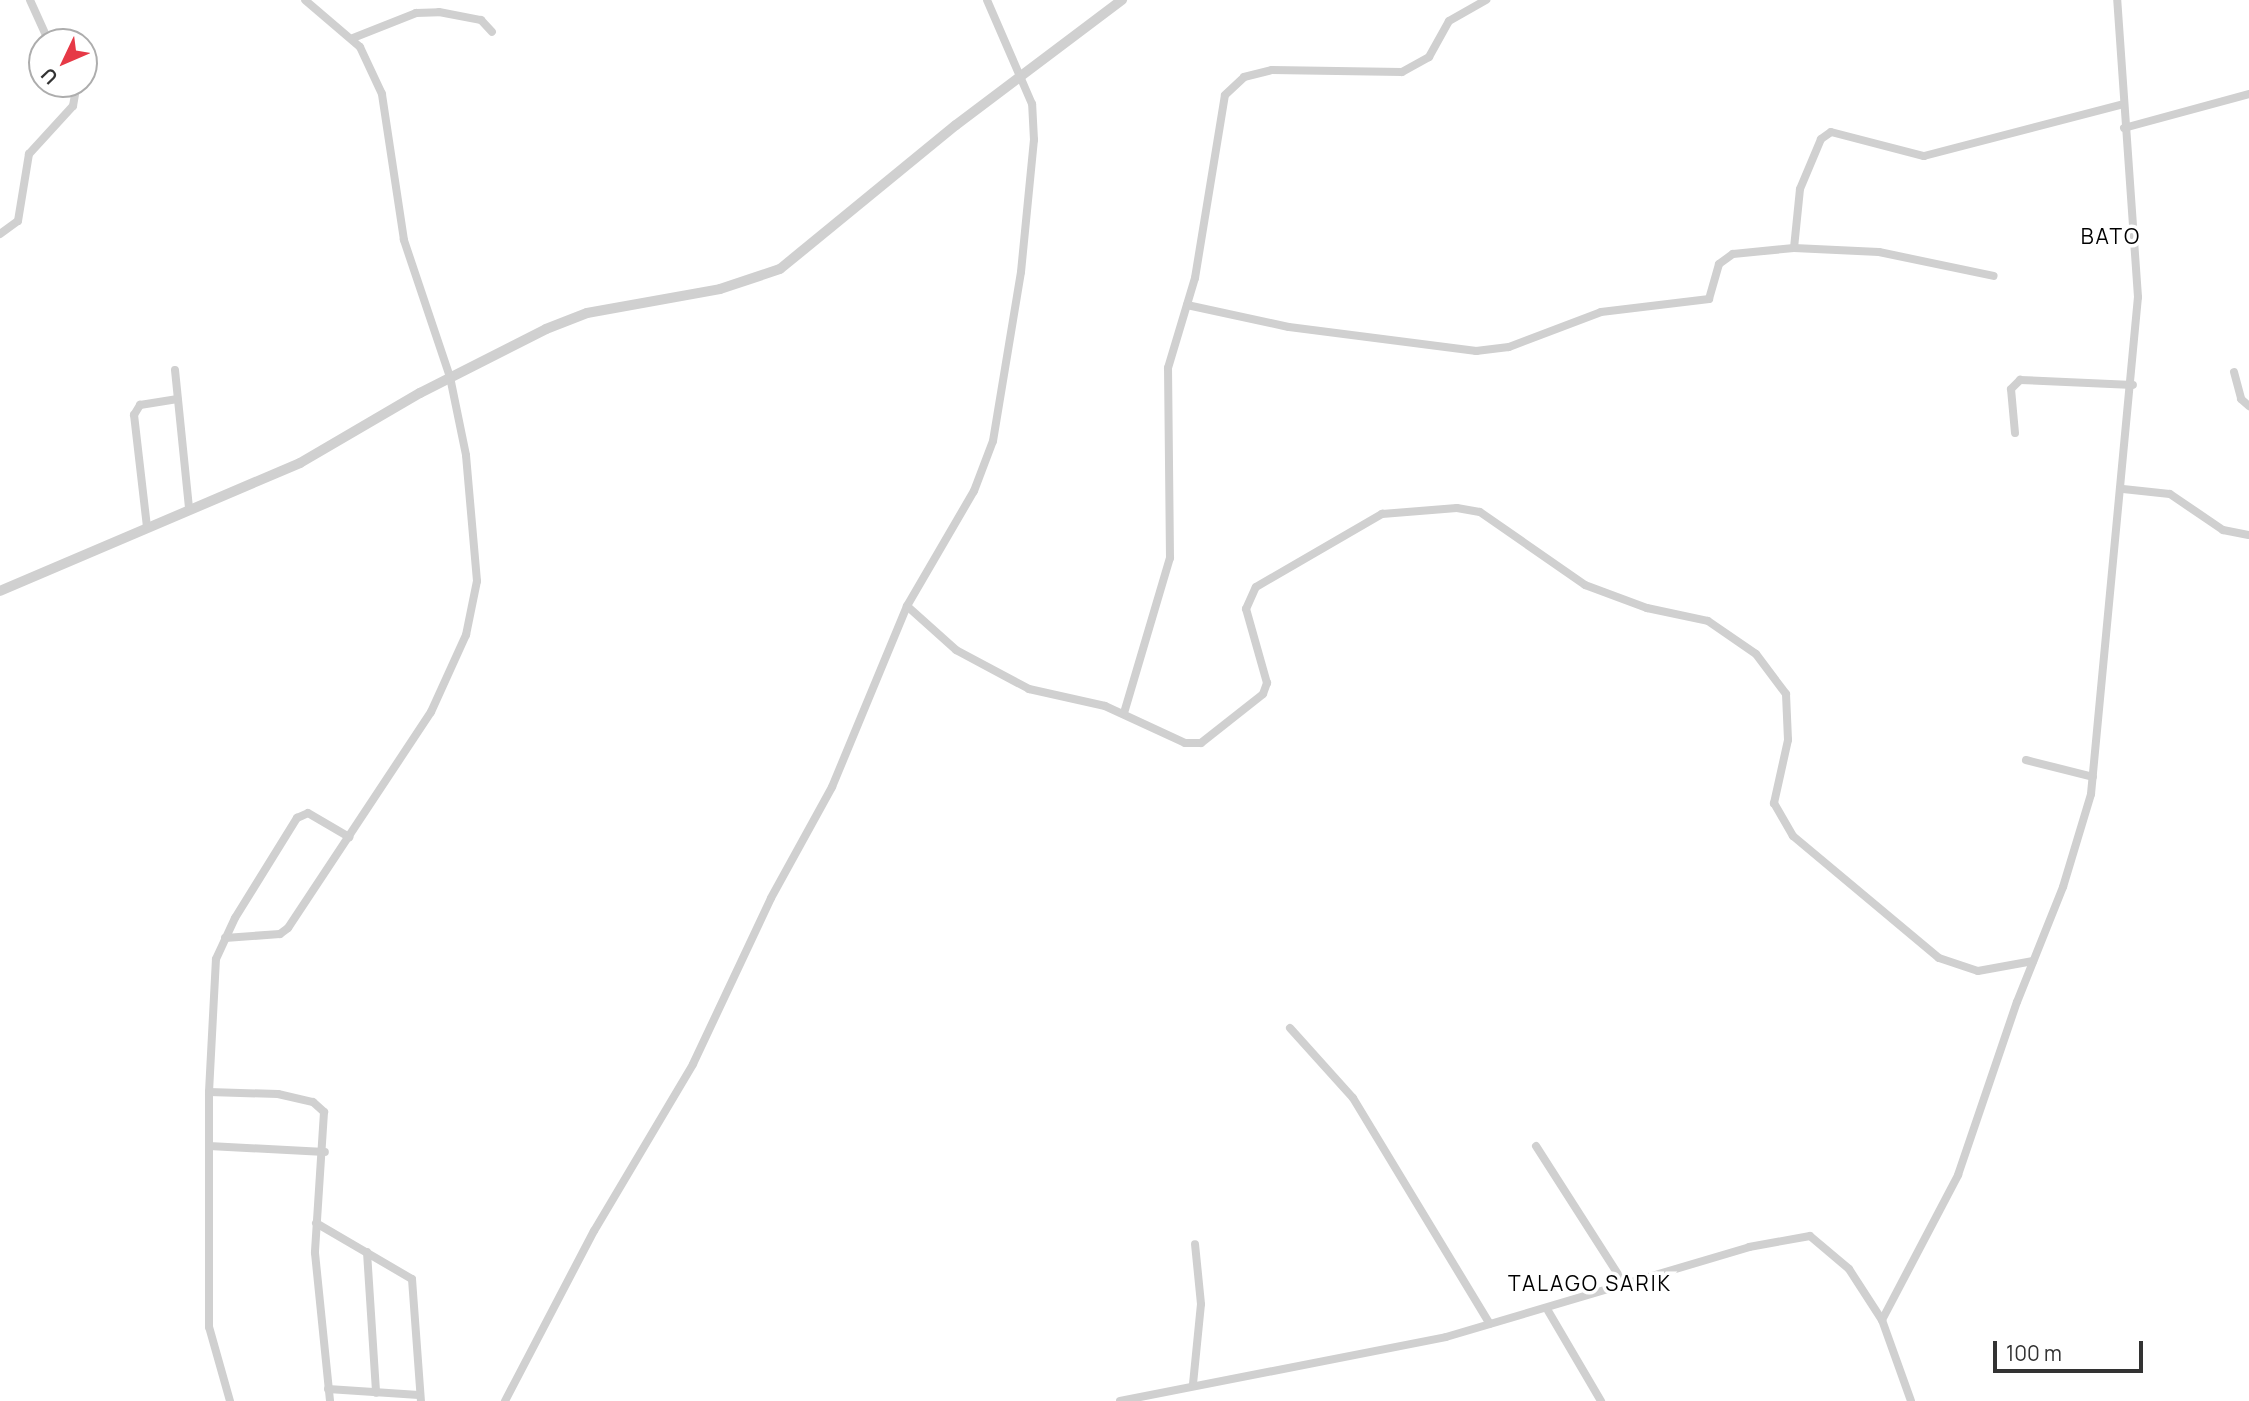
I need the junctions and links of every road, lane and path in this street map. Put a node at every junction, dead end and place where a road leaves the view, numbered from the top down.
1 (30, 0) edge
2 (304, 0) edge
3 (987, 0) edge
4 (1122, 0) edge
5 (1486, 0) edge
6 (2117, 0) edge
7 (43, 28) edge
8 (492, 32) dead end
9 (353, 38) junction
10 (1022, 79) junction
11 (2249, 94) edge
12 (74, 98) edge
13 (2123, 104) junction
14 (2124, 128) junction
15 (0, 234) edge
16 (1794, 248) junction
17 (1994, 276) dead end
18 (1187, 304) junction
19 (175, 370) dead end
20 (2234, 372) dead end
21 (450, 377) junction
22 (2133, 386) junction
23 (177, 399) junction
24 (2249, 406) edge
25 (2015, 433) dead end
26 (2123, 489) junction
27 (189, 508) junction
28 (147, 527) junction
29 (2249, 535) edge
30 (0, 591) edge
31 (907, 606) junction
32 (1124, 713) junction
33 (2026, 760) dead end
34 (2093, 777) junction
35 (349, 837) junction
36 (225, 938) junction
37 (2033, 961) junction
38 (1290, 1028) dead end
39 (209, 1092) junction
40 (209, 1146) junction
41 (1536, 1146) dead end
42 (325, 1152) junction
43 (316, 1223) junction
44 (1195, 1244) dead end
45 (367, 1252) junction
46 (1625, 1285) junction
47 (1548, 1309) junction
48 (1882, 1320) junction
49 (1490, 1324) junction
50 (1193, 1384) junction
51 (328, 1389) junction
52 (376, 1393) junction
53 (420, 1398) edge
54 (230, 1401) edge
55 (330, 1401) edge
56 (505, 1401) edge
57 (1120, 1401) edge
58 (1601, 1401) edge
59 (1911, 1401) edge

1 - 7 street
2 - 9 street
3 - 10 street
4 - 10 street
5 - 18 street
6 - 13 street
8 - 9 street
9 - 21 street
10 - 21 street
10 - 31 street
11 - 14 street
12 - 15 street
13 - 14 street
13 - 16 street
14 - 22 street
16 - 17 street
16 - 18 street
18 - 32 street
19 - 23 street
20 - 24 street
21 - 27 street
21 - 35 street
22 - 25 street
22 - 26 street
23 - 27 street
23 - 28 street
26 - 29 street
26 - 34 street
27 - 28 street
28 - 30 street
31 - 32 street
31 - 56 street
32 - 37 street
33 - 34 street
34 - 37 street
35 - 36 street
35 - 36 street
36 - 39 street
37 - 48 street
38 - 49 street
39 - 40 street
39 - 42 street
40 - 42 street
40 - 54 street
41 - 46 street
42 - 43 street
43 - 45 street
43 - 51 street
44 - 50 street
45 - 52 street
45 - 53 street
46 - 47 street
46 - 48 street
47 - 49 street
47 - 58 street
48 - 59 street
49 - 50 street
50 - 57 street
51 - 52 street
51 - 55 street
52 - 53 street

